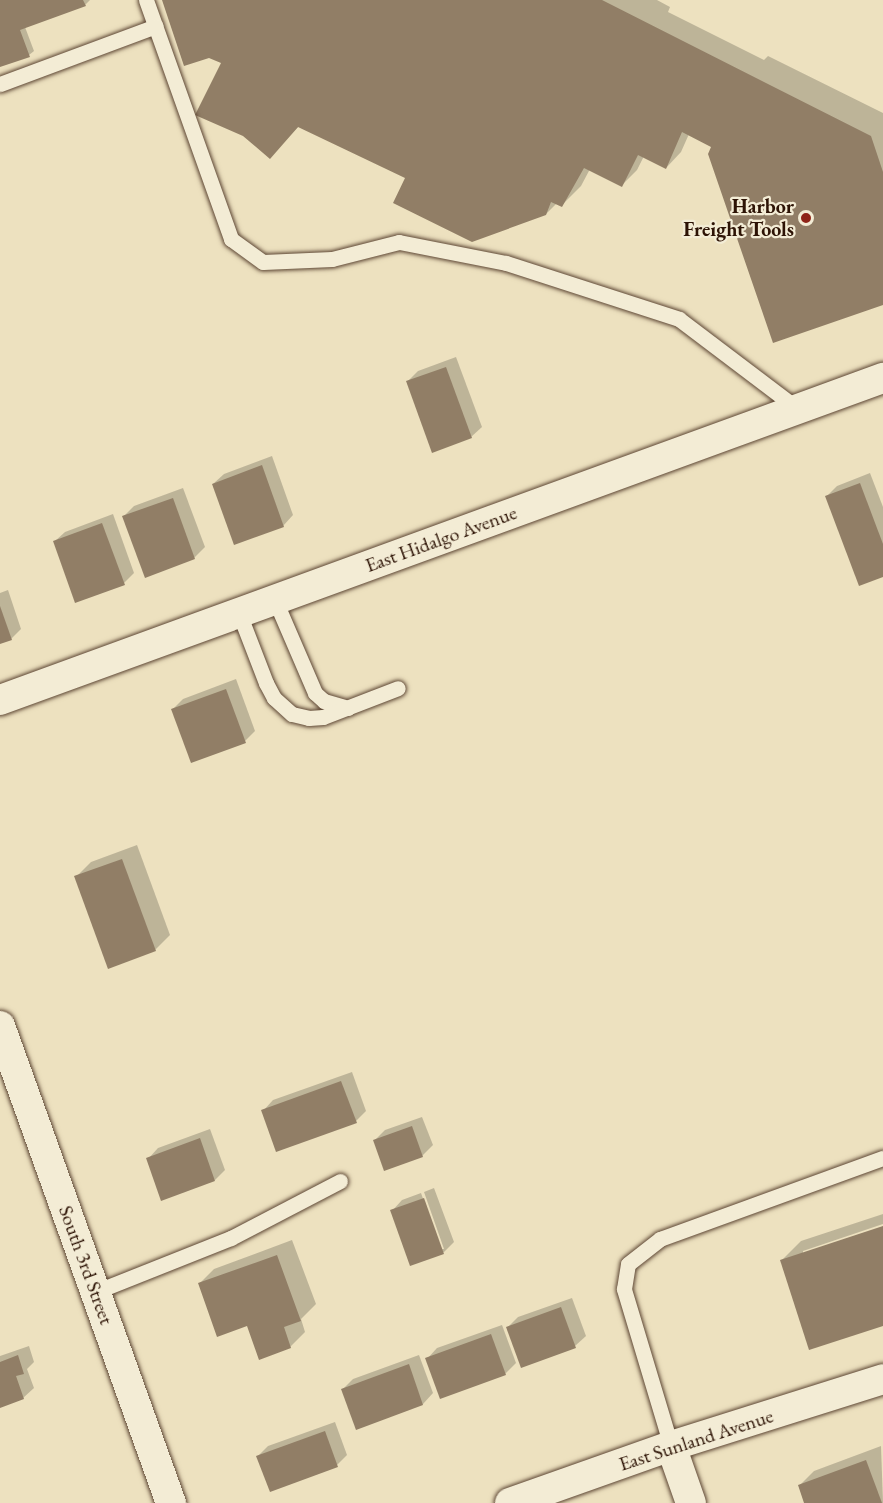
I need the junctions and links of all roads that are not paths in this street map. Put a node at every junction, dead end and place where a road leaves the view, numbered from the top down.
1 (146, 0) edge
2 (156, 26) junction
3 (0, 84) edge
4 (883, 378) edge
5 (798, 409) junction
6 (275, 600) junction
7 (239, 613) junction
8 (398, 688) dead end
9 (0, 700) edge
10 (348, 708) junction
11 (0, 1026) edge
12 (883, 1158) edge
13 (340, 1181) dead end
14 (95, 1292) junction
15 (883, 1379) edge
16 (671, 1446) junction
17 (171, 1503) edge
18 (510, 1503) edge
19 (691, 1503) edge

1 - 2 lane
2 - 3 lane
2 - 5 lane
4 - 5 street, East Hidalgo Avenue
5 - 6 street, East Hidalgo Avenue
6 - 7 street, East Hidalgo Avenue
6 - 10 lane
7 - 9 street, East Hidalgo Avenue
7 - 10 lane
8 - 10 lane
11 - 14 street, South 3rd Street
12 - 16 lane
13 - 14 lane
14 - 17 street, South 3rd Street
15 - 16 street, East Sunland Avenue
16 - 18 street, East Sunland Avenue
16 - 19 street

